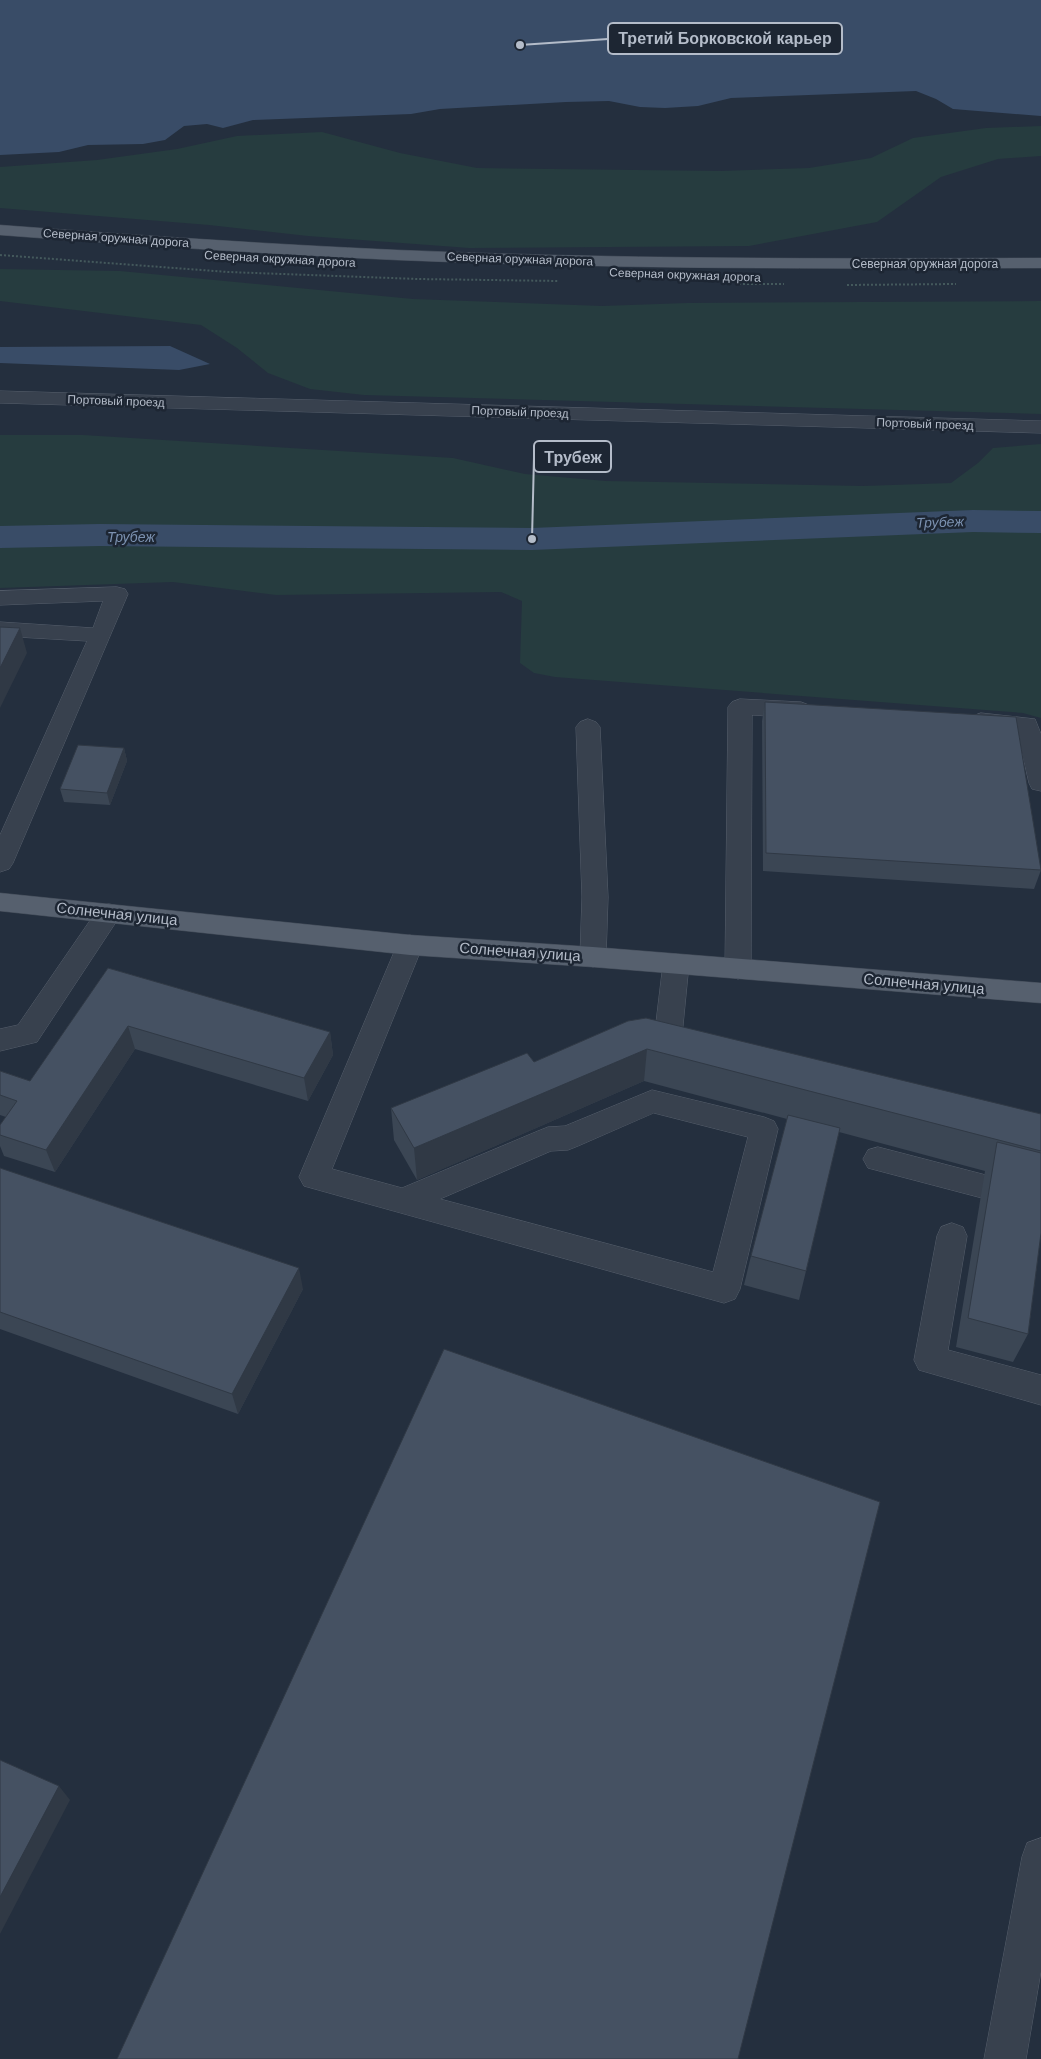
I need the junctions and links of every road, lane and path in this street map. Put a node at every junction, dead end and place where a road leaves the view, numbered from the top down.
1 (0, 230) edge
2 (0, 241) edge
3 (1041, 263) edge
4 (1041, 276) edge
5 (0, 397) edge
6 (1041, 427) edge
7 (0, 598) edge
8 (0, 628) edge
9 (101, 635) junction
10 (819, 712) edge
11 (958, 720) edge
12 (588, 728) dead end
13 (1041, 783) edge
14 (0, 863) edge
15 (0, 902) edge
16 (109, 913) junction
17 (410, 945) junction
18 (593, 957) junction
19 (676, 964) junction
20 (738, 969) junction
21 (1041, 993) edge
22 (0, 1040) edge
23 (696, 1052) edge
24 (878, 1159) dead end
25 (967, 1188) dead end
26 (404, 1202) junction
27 (952, 1236) dead end
28 (1041, 1390) edge
29 (1041, 1857) edge
30 (1005, 2059) edge

1 - 3 main road, Северная оружная дорога
2 - 4 main road, Северная окружная дорога
5 - 6 street, Портовый проезд
7 - 9 street
8 - 9 street
9 - 14 street
10 - 20 street
11 - 13 street
12 - 18 street
15 - 16 main road, Солнечная улица
16 - 17 main road, Солнечная улица
16 - 22 street
17 - 18 main road, Солнечная улица
17 - 26 street
18 - 19 main road, Солнечная улица
19 - 20 main road, Солнечная улица
19 - 23 street
20 - 21 main road, Солнечная улица
24 - 25 street
26 - 26 street
27 - 28 street
29 - 30 street

